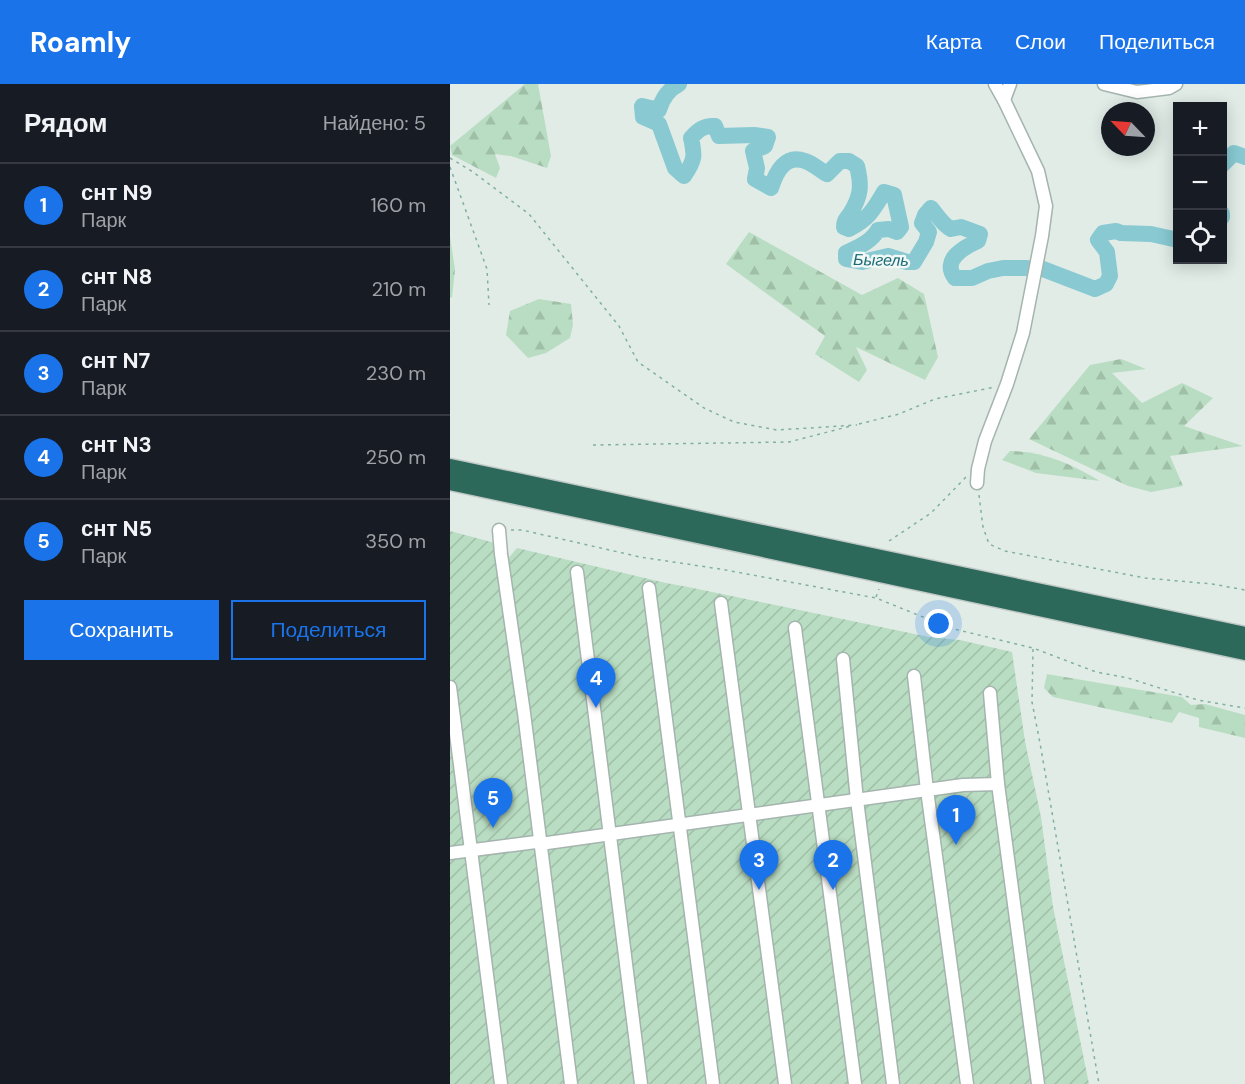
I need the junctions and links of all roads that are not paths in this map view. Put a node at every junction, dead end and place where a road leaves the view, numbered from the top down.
1 (995, 84) edge
2 (1010, 84) edge
3 (1104, 84) edge
4 (1176, 84) edge
5 (1004, 100) junction
6 (450, 468) edge
7 (450, 481) edge
8 (977, 483) road end
9 (499, 530) road end
10 (493, 545) dead end
11 (577, 572) dead end
12 (649, 588) dead end
13 (721, 603) dead end
14 (795, 628) dead end
15 (1245, 636) edge
16 (1245, 651) edge
17 (843, 659) dead end
18 (914, 676) dead end
19 (450, 687) edge
20 (990, 693) dead end
21 (998, 784) junction
22 (927, 790) junction
23 (857, 800) junction
24 (818, 805) junction
25 (748, 815) junction
26 (679, 824) junction
27 (610, 834) junction
28 (538, 843) junction
29 (471, 850) junction
30 (450, 853) edge
31 (501, 1084) edge
32 (566, 1084) edge
33 (571, 1084) edge
34 (641, 1084) edge
35 (712, 1084) edge
36 (785, 1084) edge
37 (855, 1084) edge
38 (893, 1084) edge
39 (967, 1084) edge
40 (1038, 1084) edge

1 - 5 street
2 - 5 street
3 - 4 street
5 - 8 street
6 - 15 highway
7 - 16 highway
9 - 28 street
10 - 28 street
11 - 27 street
12 - 26 street
13 - 25 street
14 - 24 street
17 - 23 street
18 - 22 street
19 - 29 street
20 - 21 street
21 - 22 street
21 - 40 street
22 - 23 street
22 - 39 street
23 - 24 street
23 - 38 street
24 - 25 street
24 - 37 street
25 - 26 street
25 - 36 street
26 - 27 street
26 - 35 street
27 - 28 street
27 - 34 street
28 - 29 street
28 - 32 street
28 - 33 street
29 - 30 street
29 - 31 street

